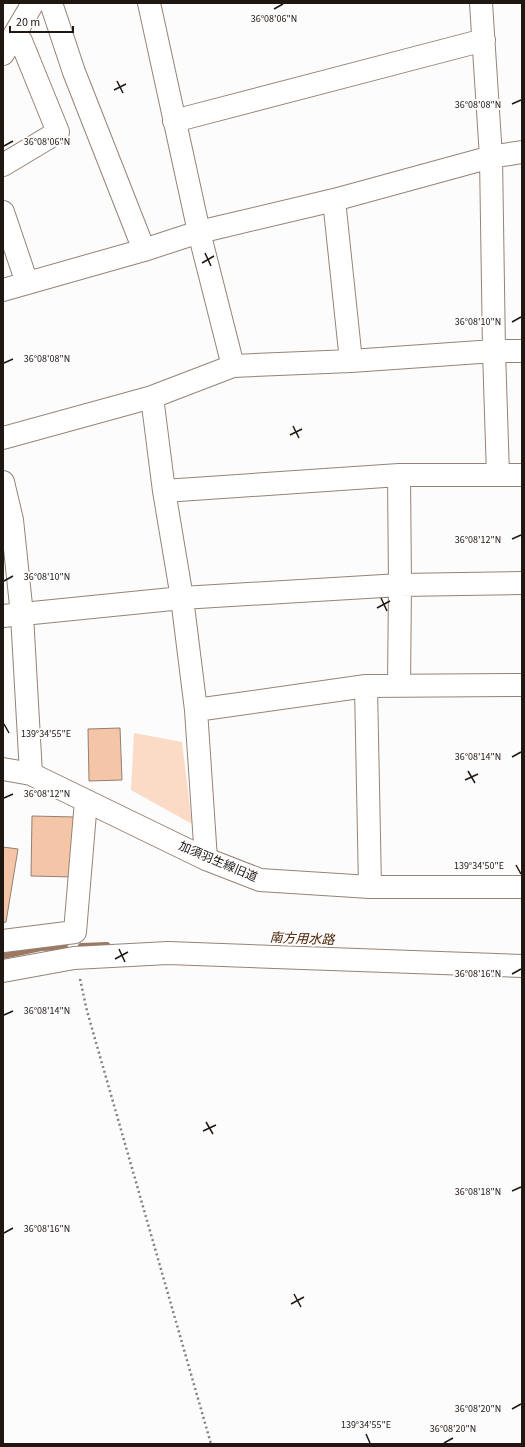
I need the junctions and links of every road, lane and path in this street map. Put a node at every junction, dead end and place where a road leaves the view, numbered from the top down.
1 (33, 3) edge
2 (51, 3) edge
3 (150, 3) edge
4 (481, 3) edge
5 (15, 34) junction
6 (484, 40) junction
7 (3, 54) edge
8 (174, 121) junction
9 (522, 152) edge
10 (491, 157) junction
11 (3, 165) edge
12 (334, 200) junction
13 (3, 212) edge
14 (199, 232) junction
15 (144, 250) junction
16 (27, 283) junction
17 (3, 290) edge
18 (494, 351) junction
19 (522, 351) edge
20 (351, 361) junction
21 (233, 366) junction
22 (152, 397) junction
23 (3, 438) edge
24 (399, 475) junction
25 (498, 475) junction
26 (522, 475) edge
27 (3, 482) edge
28 (164, 491) junction
29 (522, 582) edge
30 (400, 585) junction
31 (182, 598) junction
32 (13, 615) edge
33 (522, 685) edge
34 (366, 686) junction
35 (399, 686) junction
36 (196, 710) junction
37 (3, 769) edge
38 (31, 774) junction
39 (86, 801) junction
40 (206, 859) junction
41 (370, 887) junction
42 (522, 887) edge
43 (3, 941) edge
44 (74, 958) junction
45 (522, 966) edge
46 (3, 972) edge
47 (211, 1444) edge

1 - 5 street
2 - 15 street
3 - 8 street
4 - 6 street
5 - 7 street
5 - 11 street
6 - 8 street
6 - 10 street
8 - 14 street
9 - 10 street
10 - 12 street
10 - 18 street
12 - 14 street
12 - 20 street
13 - 16 street
14 - 15 street
14 - 21 street
15 - 16 street
16 - 17 street
18 - 19 street
18 - 20 street
18 - 25 street
20 - 21 street
21 - 22 street
22 - 23 street
22 - 28 street
24 - 25 street
24 - 28 street
24 - 30 street
25 - 26 street
27 - 32 street
28 - 31 street
29 - 30 street
30 - 31 street
30 - 35 street
31 - 32 street
31 - 36 street
32 - 38 street
33 - 35 street
34 - 35 street
34 - 36 street
34 - 41 street
36 - 40 street
37 - 38 street, 加須羽生線旧道
38 - 39 street, 加須羽生線旧道
39 - 40 street, 加須羽生線旧道
39 - 43 street
40 - 41 street, 加須羽生線旧道
41 - 42 street, 加須羽生線旧道
44 - 45 street
44 - 46 street
44 - 47 path

